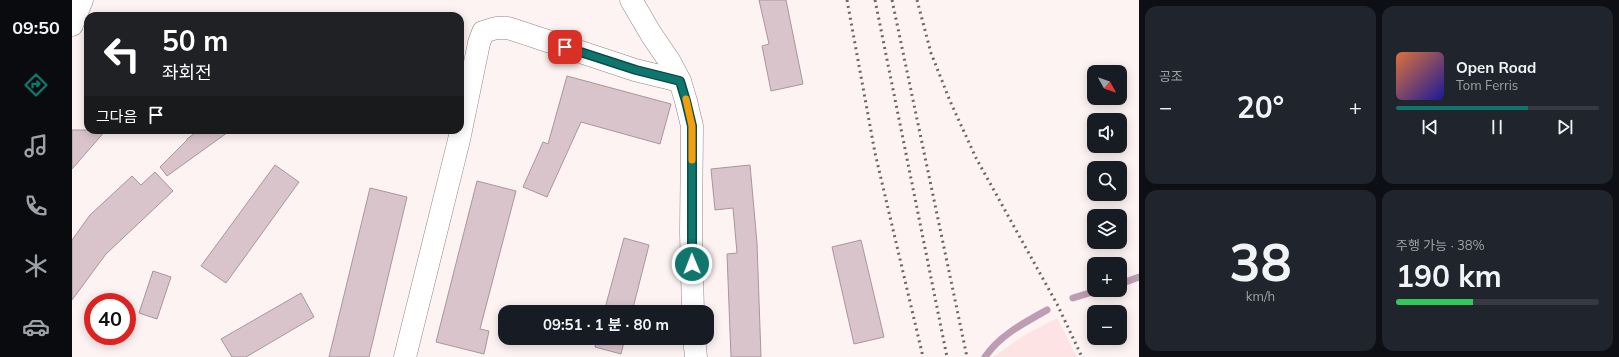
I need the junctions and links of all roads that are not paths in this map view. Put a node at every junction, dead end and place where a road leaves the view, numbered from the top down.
1 (82, 0) edge
2 (631, 0) edge
3 (72, 25) edge
4 (680, 81) junction
5 (464, 116) edge
6 (460, 134) edge
7 (693, 305) edge
8 (695, 345) edge
9 (405, 357) edge
10 (696, 357) edge

1 - 3 street
2 - 4 street
4 - 5 street
4 - 7 street
6 - 9 street
8 - 10 street

